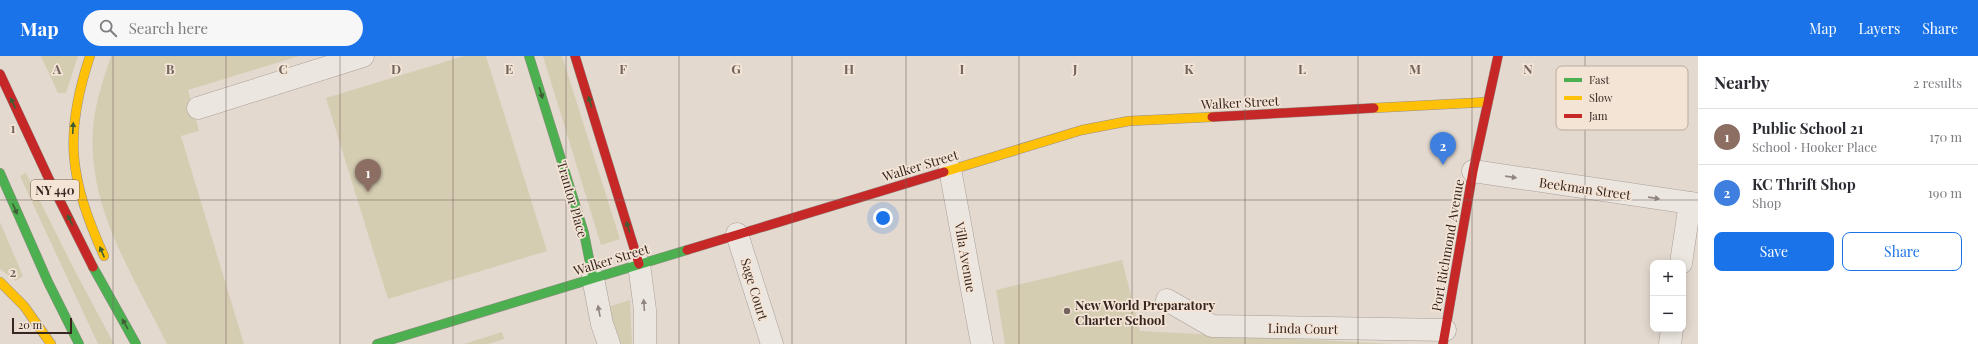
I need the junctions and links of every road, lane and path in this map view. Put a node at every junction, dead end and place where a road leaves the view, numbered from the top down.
1 (90, 56) edge
2 (363, 56) edge
3 (529, 56) edge
4 (575, 56) edge
5 (1498, 56) edge
6 (0, 74) edge
7 (1488, 102) junction
8 (198, 108) dead end
9 (950, 169) junction
10 (1473, 171) junction
11 (0, 173) edge
12 (1694, 203) edge
13 (737, 234) junction
14 (1683, 260) edge
15 (106, 263) dead end
16 (639, 264) junction
17 (108, 277) dead end
18 (593, 278) junction
19 (0, 282) edge
20 (1167, 300) dead end
21 (113, 304) junction
22 (1672, 332) edge
23 (1444, 337) edge
24 (51, 344) edge
25 (79, 344) edge
26 (136, 344) edge
27 (377, 344) edge
28 (609, 344) edge
29 (645, 344) edge
30 (772, 344) edge
31 (982, 344) edge
32 (1670, 344) edge

15 -> 1 main road
2 - 8 street
3 -> 18 main road, Trantor Place
16 -> 4 main road
5 - 7 main road, Port Richmond Avenue
21 -> 6 main road, NY 440
7 - 9 main road, Walker Street
7 - 10 main road, Port Richmond Avenue
9 - 13 main road, Walker Street
9 - 31 street, Villa Avenue
10 -> 12 street, Beekman Street
10 - 23 main road, Port Richmond Avenue
11 -> 25 main road, NY 440
12 - 14 street
13 - 16 main road, Walker Street
13 - 30 street, Sage Court
16 - 18 main road, Walker Street
29 -> 16 street
17 - 21 main road
18 - 27 main road, Walker Street
28 -> 18 street, Trantor Place
19 - 24 main road
20 - 23 street, Linda Court
26 -> 21 main road, NY 440
22 - 32 street

